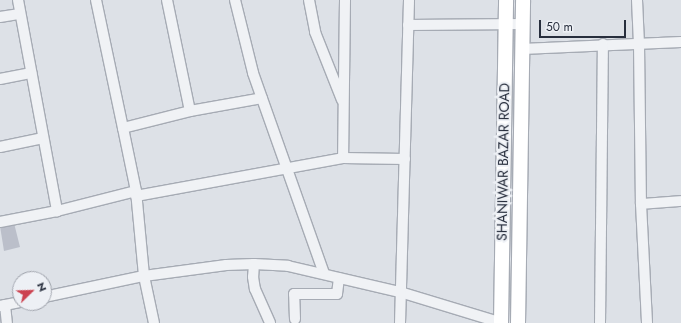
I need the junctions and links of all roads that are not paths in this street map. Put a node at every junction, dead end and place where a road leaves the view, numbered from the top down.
1 (18, 0) edge
2 (96, 0) edge
3 (167, 0) edge
4 (235, 0) edge
5 (309, 0) edge
6 (345, 0) edge
7 (408, 0) edge
8 (506, 0) edge
9 (523, 0) edge
10 (636, 0) edge
11 (20, 14) junction
12 (0, 17) edge
13 (506, 24) junction
14 (523, 24) junction
15 (408, 25) junction
16 (681, 42) edge
17 (603, 44) junction
18 (639, 44) junction
19 (522, 49) junction
20 (31, 73) junction
21 (0, 79) edge
22 (262, 98) junction
23 (344, 106) junction
24 (190, 111) junction
25 (123, 128) junction
26 (44, 138) junction
27 (0, 147) edge
28 (344, 158) junction
29 (405, 159) junction
30 (287, 169) junction
31 (136, 194) junction
32 (681, 201) edge
33 (641, 204) junction
34 (57, 211) junction
35 (0, 222) edge
36 (254, 264) junction
37 (324, 274) junction
38 (144, 276) junction
39 (339, 278) junction
40 (400, 292) junction
41 (52, 295) edge
42 (3, 306) edge
43 (295, 319) dead end
44 (7, 323) edge
45 (154, 323) edge
46 (270, 323) edge
47 (400, 323) edge
48 (501, 323) edge
49 (518, 323) edge
50 (600, 323) edge
51 (647, 323) edge

1 - 11 street
2 - 25 street
3 - 24 street
4 - 22 street
5 - 23 street
6 - 23 street
7 - 15 street
8 - 13 main road, SHANIWAR BAZAR ROAD
9 - 14 main road
10 - 18 street
11 - 12 street
11 - 20 street
13 - 14 street
13 - 15 street
13 - 48 main road, SHANIWAR BAZAR ROAD
14 - 19 main road
15 - 29 street
16 - 18 street
17 - 18 street
17 - 19 street
17 - 50 street
18 - 33 street
19 - 49 main road
20 - 21 street
20 - 26 street
22 - 24 street
22 - 30 street
23 - 28 street
24 - 25 street
25 - 31 street
26 - 27 street
26 - 34 street
28 - 29 street
28 - 30 street
29 - 40 street
30 - 31 street
30 - 37 street
31 - 34 street
31 - 38 street
32 - 33 street
33 - 51 street
34 - 35 street
36 - 37 street
36 - 38 street
36 - 46 street
37 - 39 street
38 - 41 street
38 - 45 street
39 - 40 street
39 - 43 street
40 - 47 street
40 - 48 street
42 - 44 street

